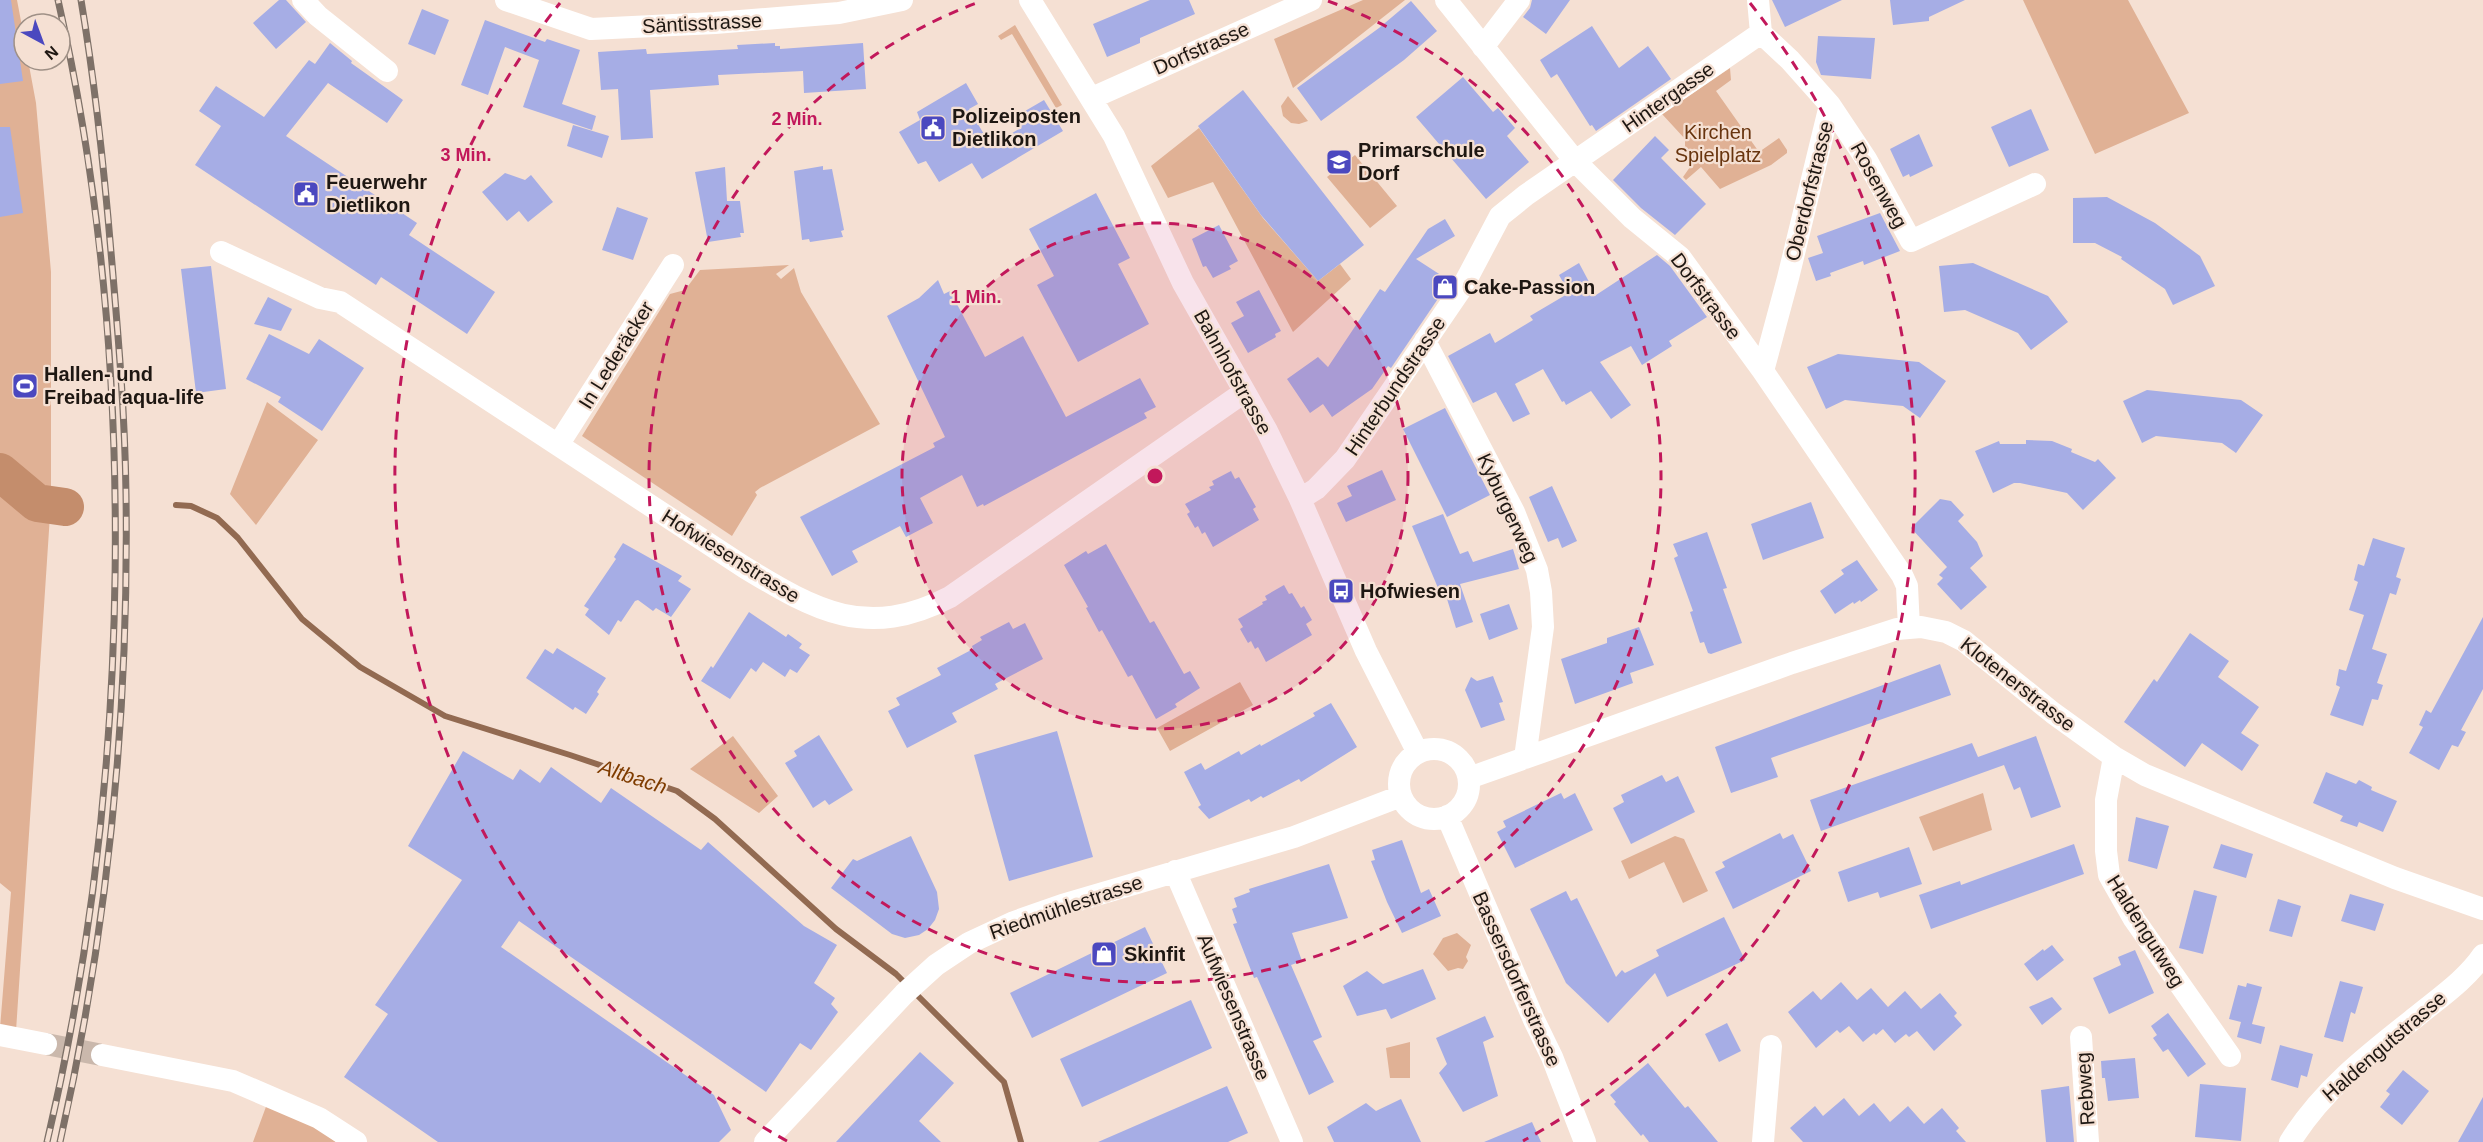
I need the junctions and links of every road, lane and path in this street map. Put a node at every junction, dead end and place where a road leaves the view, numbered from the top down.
1 (303, 0) edge
2 (506, 0) edge
3 (902, 0) edge
4 (1030, 0) edge
5 (1311, 0) edge
6 (1446, 0) edge
7 (1519, 0) edge
8 (1758, 0) edge
9 (1761, 33) junction
10 (1483, 47) junction
11 (387, 71) dead end
12 (1092, 98) junction
13 (1830, 105) junction
14 (1575, 161) junction
15 (2035, 184) dead end
16 (221, 252) dead end
17 (673, 265) dead end
18 (1425, 341) junction
19 (1763, 371) junction
20 (1243, 393) junction
21 (558, 445) junction
22 (1300, 499) junction
23 (1908, 628) junction
24 (1418, 753) junction
25 (2114, 757) junction
26 (1525, 758) junction
27 (1469, 778) junction
28 (1401, 796) junction
29 (1447, 816) junction
30 (1175, 872) junction
31 (2483, 909) edge
32 (2483, 955) edge
33 (0, 1035) edge
34 (2081, 1037) dead end
35 (46, 1044) tunnel mouth
36 (1771, 1046) dead end
37 (102, 1055) tunnel mouth
38 (2230, 1056) dead end
39 (356, 1142) edge
40 (765, 1142) edge
41 (1292, 1142) edge
42 (1585, 1142) edge
43 (1763, 1142) edge
44 (2088, 1142) edge
45 (2290, 1142) edge

1 - 11 street
2 - 3 street, Säntisstrasse
4 - 12 street, Bahnhofstrasse
5 - 12 street, Dorfstrasse
6 - 10 street, Dorfstrasse
7 - 10 street
8 - 9 street
9 - 13 street, Oberdorfstrasse
9 - 14 street, Hintergasse
10 - 14 street, Dorfstrasse
12 - 20 street, Bahnhofstrasse
13 - 15 street, Rosenweg
13 - 19 street, Oberdorfstrasse
14 - 18 street, Hinterbundstrasse
14 - 19 street, Dorfstrasse
16 - 21 street, Hofwiesenstrasse
17 - 21 street, In Lederäcker
18 - 22 street, Hinterbundstrasse
18 - 26 street, Kyburgerweg
19 - 23 street, Dorfstrasse
20 - 21 street, Hofwiesenstrasse
20 - 22 street, Bahnhofstrasse
22 - 24 street, Bahnhofstrasse
23 - 25 street, Klotenerstrasse
23 - 26 street, Klotenerstrasse
24 - 27 street
24 - 28 street
25 - 31 street, Klotenerstrasse
25 - 38 street, Haldengutweg
26 - 27 street, Klotenerstrasse
27 - 29 street
28 - 29 street
28 - 30 street, Riedmühlestrasse
29 - 42 street, Bassersdorferstrasse
30 - 40 street, Riedmühlestrasse
30 - 41 street, Aufwiesenstrasse
32 - 45 street, Haldengutstrasse
33 - 35 street
34 - 44 street, Rebweg
36 - 43 street
37 - 39 street

